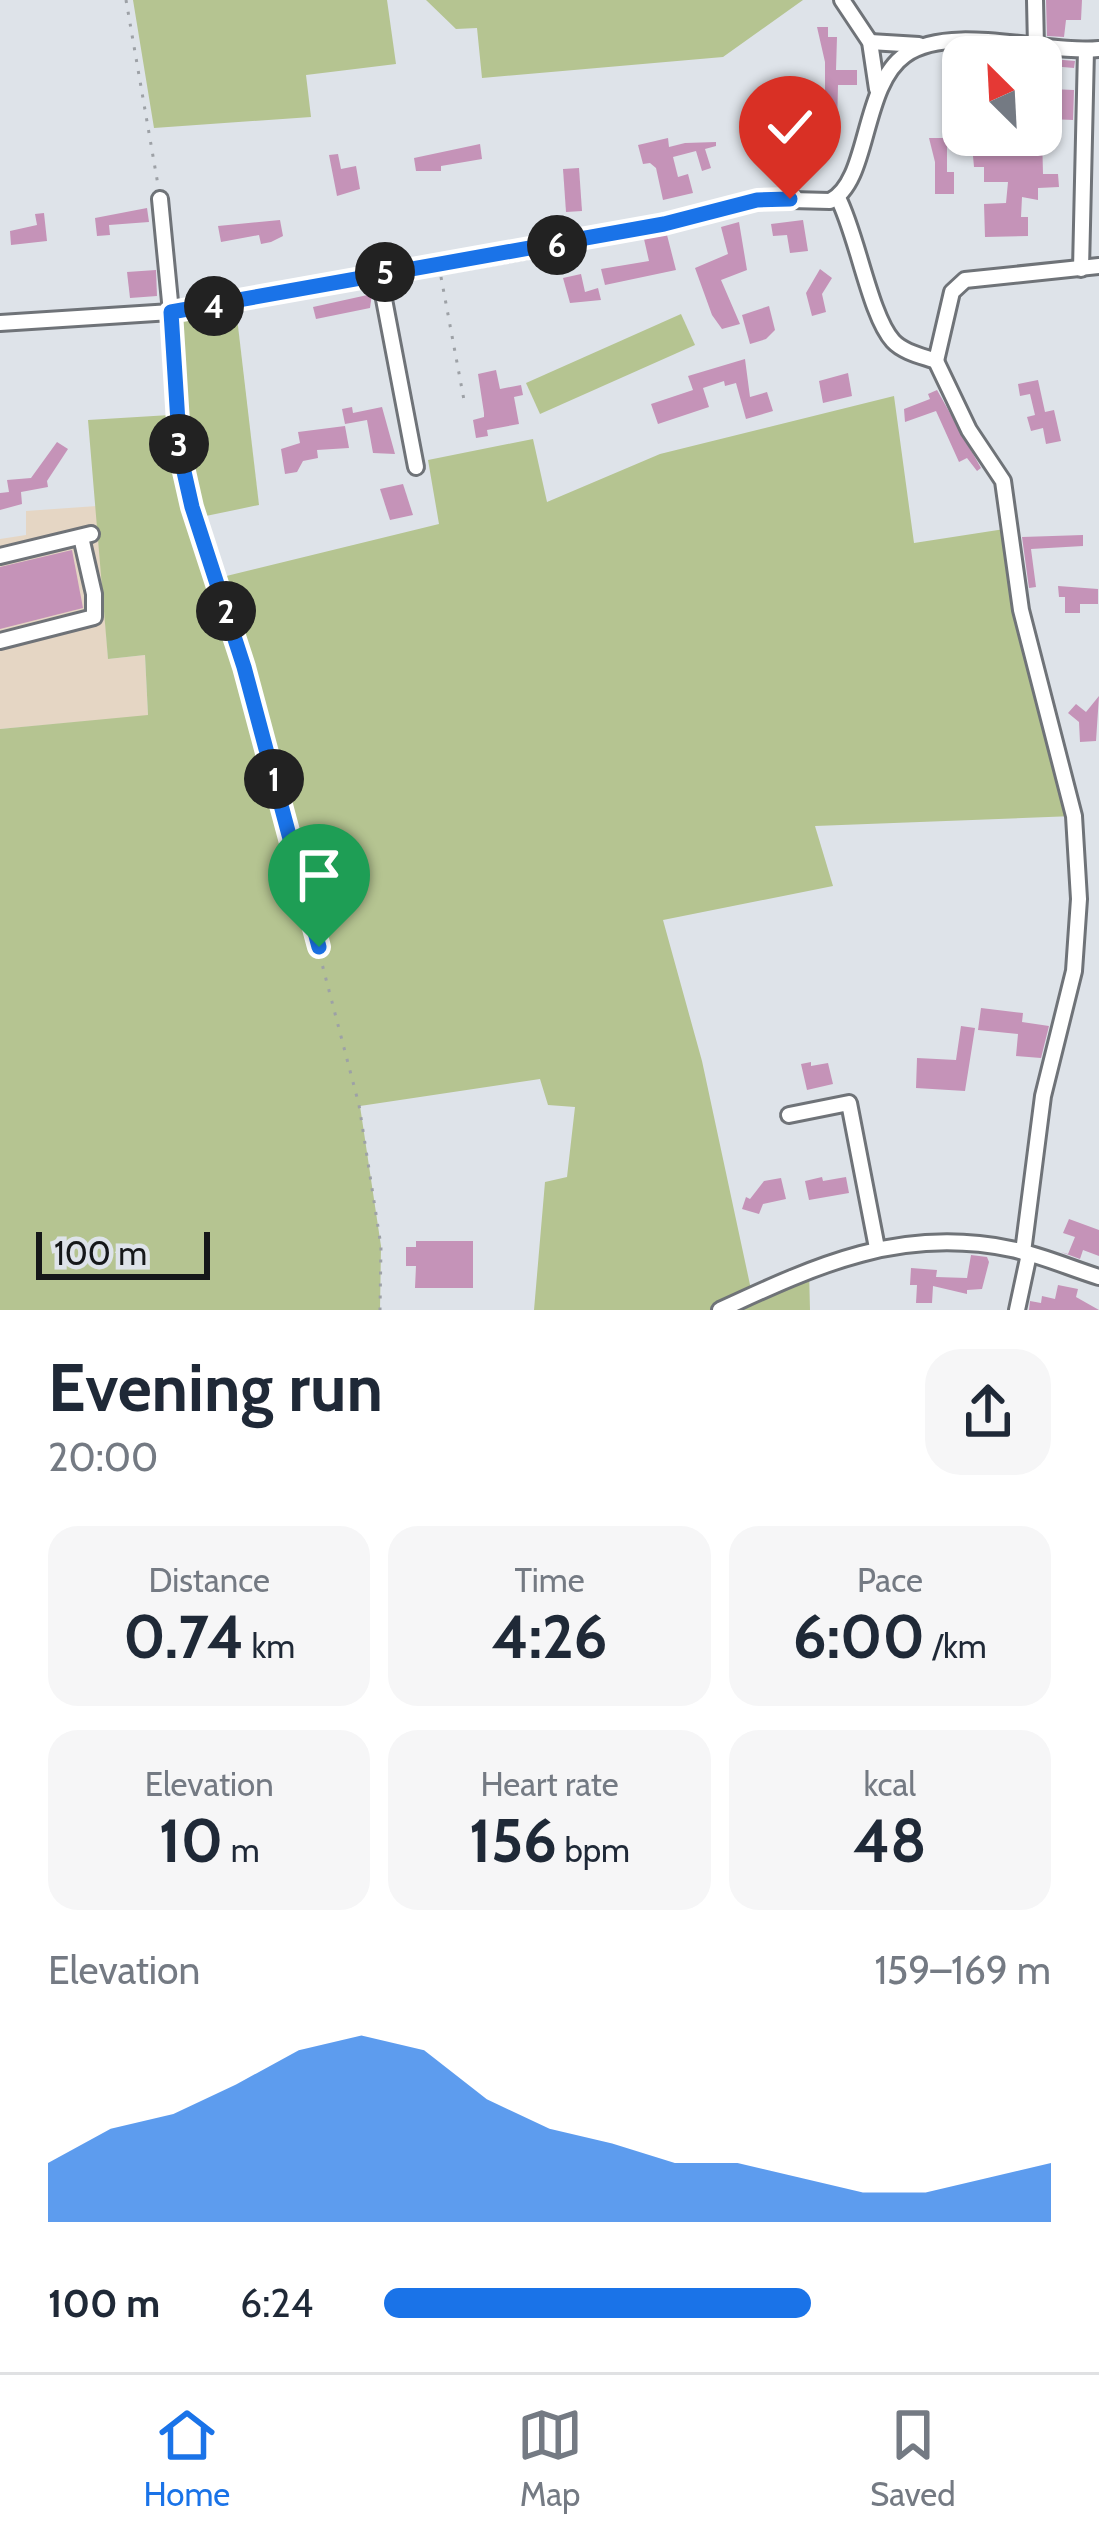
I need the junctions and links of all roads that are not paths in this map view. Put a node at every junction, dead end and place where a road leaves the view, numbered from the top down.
1 (842, 0) edge
2 (1035, 0) edge
3 (1036, 36) edge
4 (870, 42) junction
5 (924, 46) junction
6 (942, 46) edge
7 (1062, 48) edge
8 (1092, 50) edge
9 (878, 94) junction
10 (838, 198) junction
11 (160, 199) road end
12 (1099, 266) edge
13 (1081, 269) junction
14 (379, 273) junction
15 (171, 312) junction
16 (0, 323) edge
17 (936, 361) junction
18 (416, 466) dead end
19 (0, 556) edge
20 (0, 641) edge
21 (789, 1115) dead end
22 (877, 1247) junction
23 (1026, 1253) junction
24 (1099, 1277) edge
25 (720, 1310) edge
26 (1017, 1310) edge

1 - 4 street
2 - 3 street
4 - 5 street
4 - 9 street
5 - 6 street
5 - 9 street
7 - 8 street
8 - 13 street
9 - 10 street
10 - 14 street
10 - 17 street
11 - 15 street
12 - 13 street
13 - 17 street
14 - 15 street
14 - 18 street
15 - 16 street
17 - 23 street
19 - 20 street
21 - 22 street
22 - 23 street
22 - 25 street
23 - 24 street
23 - 26 street

